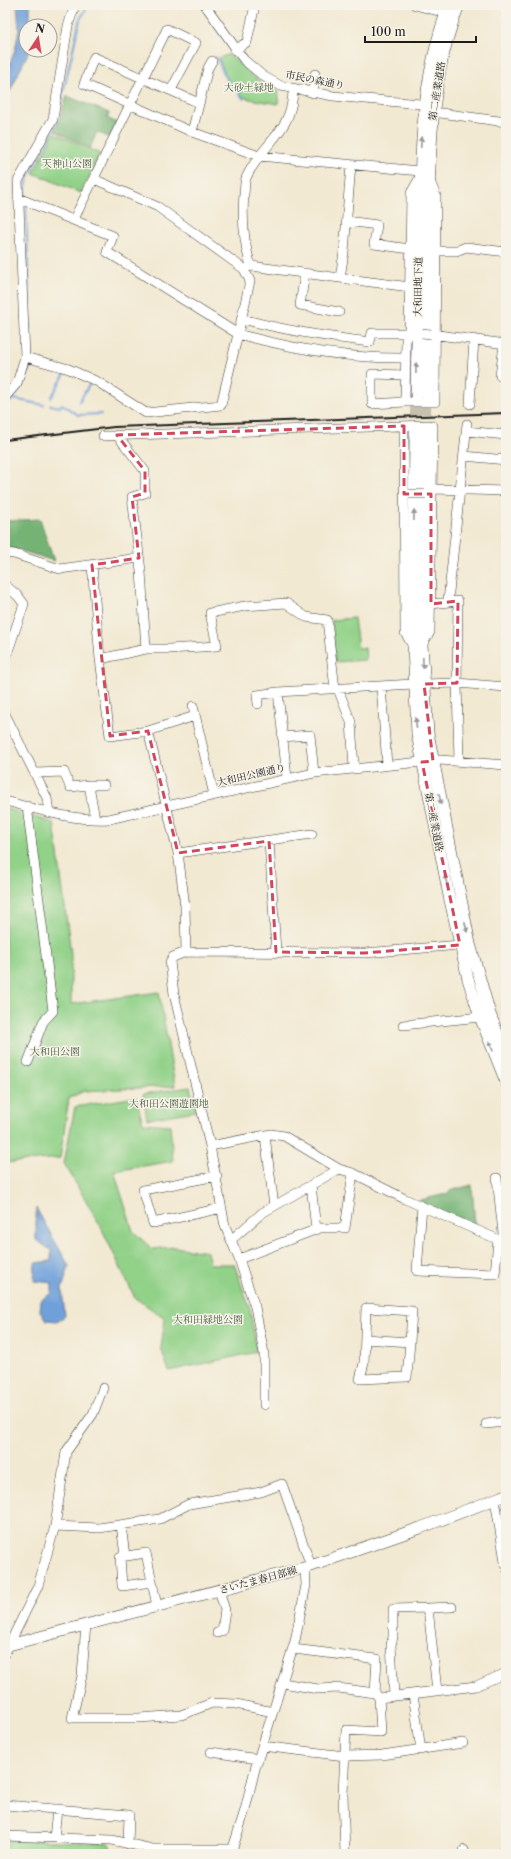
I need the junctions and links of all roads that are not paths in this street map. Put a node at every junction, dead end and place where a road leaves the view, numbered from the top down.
1 (75, 5) edge
2 (205, 5) edge
3 (255, 5) edge
4 (415, 5) edge
5 (459, 5) edge
6 (448, 9) edge
7 (235, 50) junction
8 (212, 61) dead end
9 (315, 74) dead end
10 (143, 78) junction
11 (293, 89) junction
12 (171, 90) junction
13 (313, 93) junction
14 (199, 103) junction
15 (130, 105) junction
16 (430, 107) junction
17 (506, 122) edge
18 (192, 132) junction
19 (259, 156) junction
20 (351, 165) junction
21 (423, 177) junction
22 (94, 179) junction
23 (18, 198) junction
24 (74, 220) junction
25 (347, 221) junction
26 (410, 249) junction
27 (435, 251) junction
28 (506, 252) edge
29 (247, 268) junction
30 (305, 273) junction
31 (340, 278) junction
32 (410, 287) junction
33 (339, 312) dead end
34 (243, 319) junction
35 (413, 333) junction
36 (238, 334) junction
37 (433, 334) junction
38 (474, 339) junction
39 (505, 344) edge
40 (25, 357) junction
41 (406, 358) junction
42 (406, 375) junction
43 (500, 376) dead end
44 (5, 397) edge
45 (405, 402) junction
46 (470, 404) dead end
47 (404, 426) junction
48 (420, 432) tunnel mouth
49 (506, 434) edge
50 (117, 435) junction
51 (103, 436) dead end
52 (464, 456) junction
53 (506, 460) edge
54 (506, 482) edge
55 (460, 488) junction
56 (504, 491) edge
57 (430, 493) junction
58 (407, 494) junction
59 (5, 554) edge
60 (139, 558) junction
61 (92, 565) junction
62 (5, 585) edge
63 (448, 601) junction
64 (431, 604) junction
65 (418, 645) junction
66 (146, 649) junction
67 (100, 659) junction
68 (5, 660) edge
69 (457, 683) junction
70 (419, 684) junction
71 (381, 686) junction
72 (506, 687) edge
73 (336, 689) junction
74 (278, 692) junction
75 (258, 704) dead end
76 (193, 706) dead end
77 (5, 714) edge
78 (195, 716) junction
79 (148, 731) junction
80 (282, 737) junction
81 (427, 761) junction
82 (459, 761) junction
83 (387, 765) junction
84 (506, 765) edge
85 (354, 768) junction
86 (35, 773) junction
87 (314, 773) junction
88 (287, 778) junction
89 (89, 785) junction
90 (104, 785) dead end
91 (214, 795) junction
92 (5, 801) edge
93 (27, 806) junction
94 (167, 807) junction
95 (49, 813) junction
96 (95, 819) junction
97 (312, 834) dead end
98 (269, 841) junction
99 (178, 853) junction
100 (460, 945) junction
101 (186, 952) junction
102 (276, 952) junction
103 (480, 1018) junction
104 (403, 1025) dead end
105 (506, 1055) edge
106 (28, 1062) dead end
107 (506, 1081) edge
108 (264, 1136) junction
109 (210, 1146) junction
110 (338, 1169) junction
111 (353, 1173) junction
112 (217, 1176) junction
113 (497, 1178) dead end
114 (311, 1185) junction
115 (274, 1206) junction
116 (422, 1206) junction
117 (222, 1208) junction
118 (316, 1229) junction
119 (231, 1240) junction
120 (502, 1242) edge
121 (239, 1259) junction
122 (366, 1339) junction
123 (410, 1342) junction
124 (103, 1388) dead end
125 (264, 1405) dead end
126 (506, 1422) edge
127 (486, 1424) dead end
128 (506, 1495) edge
129 (495, 1499) junction
130 (121, 1525) junction
131 (54, 1526) junction
132 (125, 1556) junction
133 (308, 1567) junction
134 (506, 1568) edge
135 (152, 1582) junction
136 (219, 1590) junction
137 (157, 1606) junction
138 (452, 1607) dead end
139 (428, 1608) junction
140 (86, 1624) junction
141 (217, 1633) dead end
142 (6, 1648) edge
143 (293, 1649) junction
144 (506, 1673) edge
145 (283, 1683) junction
146 (437, 1691) junction
147 (413, 1694) junction
148 (378, 1696) junction
149 (394, 1696) junction
150 (273, 1712) junction
151 (463, 1743) dead end
152 (262, 1746) junction
153 (421, 1750) junction
154 (211, 1752) dead end
155 (344, 1756) junction
156 (258, 1758) junction
157 (5, 1805) edge
158 (57, 1809) junction
159 (5, 1836) edge
160 (54, 1838) junction
161 (128, 1844) junction
162 (231, 1852) edge
163 (345, 1854) edge

1 - 23 street
2 - 7 street, 市民の森通り
3 - 7 street
4 - 6 street
5 - 16 main road, 第二産業道路
6 - 16 main road, 第二産業道路
7 - 11 street, 市民の森通り
8 - 14 street
9 - 13 street
10 - 12 street
10 - 12 street
10 - 15 street
10 - 15 street
11 - 13 street, 市民の森通り
11 - 19 street
12 - 14 street
13 - 16 street, 市民の森通り
14 - 18 street
15 - 18 street
15 - 22 street
16 - 17 street, 市民の森通り
16 - 21 main road, 第二産業道路
18 - 19 street
19 - 20 street
19 - 29 street
20 - 21 street
20 - 25 street
21 - 26 street
21 - 27 street
21 - 35 main road, 大和田地下道
21 -> 35 main road, 大和田地下道
22 - 24 street
22 - 29 street
23 - 24 street
23 - 40 street
24 - 36 street
25 - 26 street
25 - 31 street
26 - 32 street
27 - 28 street
27 - 37 street
29 - 30 street
29 - 34 street
30 - 31 street
30 - 33 street
31 - 32 street
32 - 35 street
34 - 35 street
34 - 36 street
35 - 37 street, bridge
35 - 41 street
36 - 40 street
36 - 41 street
37 - 38 street
37 - 45 street
38 - 39 street
38 - 46 street
39 - 43 street
40 - 44 street
41 - 42 street
42 - 45 street
42 - 45 street
47 - 50 street
47 - 57 street
47 - 58 street
48 - 65 main road, 第二産業道路
49 - 52 street
50 - 51 street
50 - 60 street
52 - 53 street
52 - 55 street
54 - 56 street
55 - 56 street
55 - 57 street
55 - 63 street
57 - 58 street, bridge
57 - 64 street
58 - 65 street
59 - 61 street
60 - 61 street
60 - 66 street
61 - 67 street
62 - 68 street
63 - 64 street
63 - 69 street
64 - 65 street
65 - 70 main road, 第二産業道路
66 - 67 street
66 - 73 street
67 - 79 street
69 - 70 street
69 - 72 street
69 - 82 street
70 - 71 street
70 - 81 main road, 第二産業道路
71 - 73 street
71 - 83 street
73 - 74 street
73 - 85 street
74 - 75 street
74 - 80 street
76 - 78 street
77 - 86 street
78 - 79 street
78 - 91 street
79 - 94 street
80 - 87 street
80 - 88 street
81 - 82 street, 大和田公園通り
81 - 83 street, 大和田公園通り
100 -> 81 main road, 第二産業道路
81 -> 105 main road, 第二産業道路
82 - 84 street, 大和田公園通り
83 - 85 street, 大和田公園通り
85 - 87 street, 大和田公園通り
86 - 89 street
86 - 95 street
87 - 88 street, 大和田公園通り
88 - 91 street, 大和田公園通り
89 - 90 street
89 - 96 street
91 - 94 street, 大和田公園通り
92 - 93 street, 大和田公園通り
93 - 95 street, 大和田公園通り
93 - 106 street
94 - 96 street, 大和田公園通り
94 - 99 street
95 - 96 street, 大和田公園通り
97 - 98 street
98 - 99 street
98 - 102 street
99 - 101 street
100 - 102 street
100 - 103 main road, 第二産業道路
101 - 102 street
101 - 109 street
103 - 104 street
107 -> 103 main road, 第二産業道路
108 - 109 street
108 - 110 street
108 - 115 street
109 - 112 street
110 - 111 street
110 - 114 street
111 - 116 street
111 - 118 street
112 - 117 street
112 - 117 street
113 - 120 street
114 - 115 street
114 - 118 street
115 - 119 street
116 - 120 street
116 - 120 street
117 - 119 street
118 - 121 street
119 - 121 street
121 - 125 street
122 - 123 street
122 - 123 street
122 - 123 street
124 - 131 street
126 - 127 street
128 - 129 main road, さいたま春日部線
129 - 133 main road, さいたま春日部線
129 - 134 street
130 - 131 street
130 - 132 street
130 - 133 street
131 - 142 street
132 - 135 street
132 - 135 street
133 - 136 main road, さいたま春日部線
133 - 143 street
135 - 137 street
136 - 137 main road, さいたま春日部線
136 - 141 street
137 - 140 main road, さいたま春日部線
138 - 139 street
139 - 146 street
139 - 149 street
140 - 142 main road, さいたま春日部線
140 - 150 street
143 - 145 street
143 - 148 street
144 - 146 street
145 - 148 street
145 - 150 street
146 - 147 street
147 - 149 street
147 - 153 street
148 - 149 street
148 - 155 street
150 - 152 street
151 - 153 street
152 - 155 street
152 - 156 street
153 - 155 street
154 - 156 street
155 - 163 street
156 - 162 street
157 - 158 street
158 - 160 street
158 - 161 street
159 - 160 street
160 - 161 street
161 - 162 street

